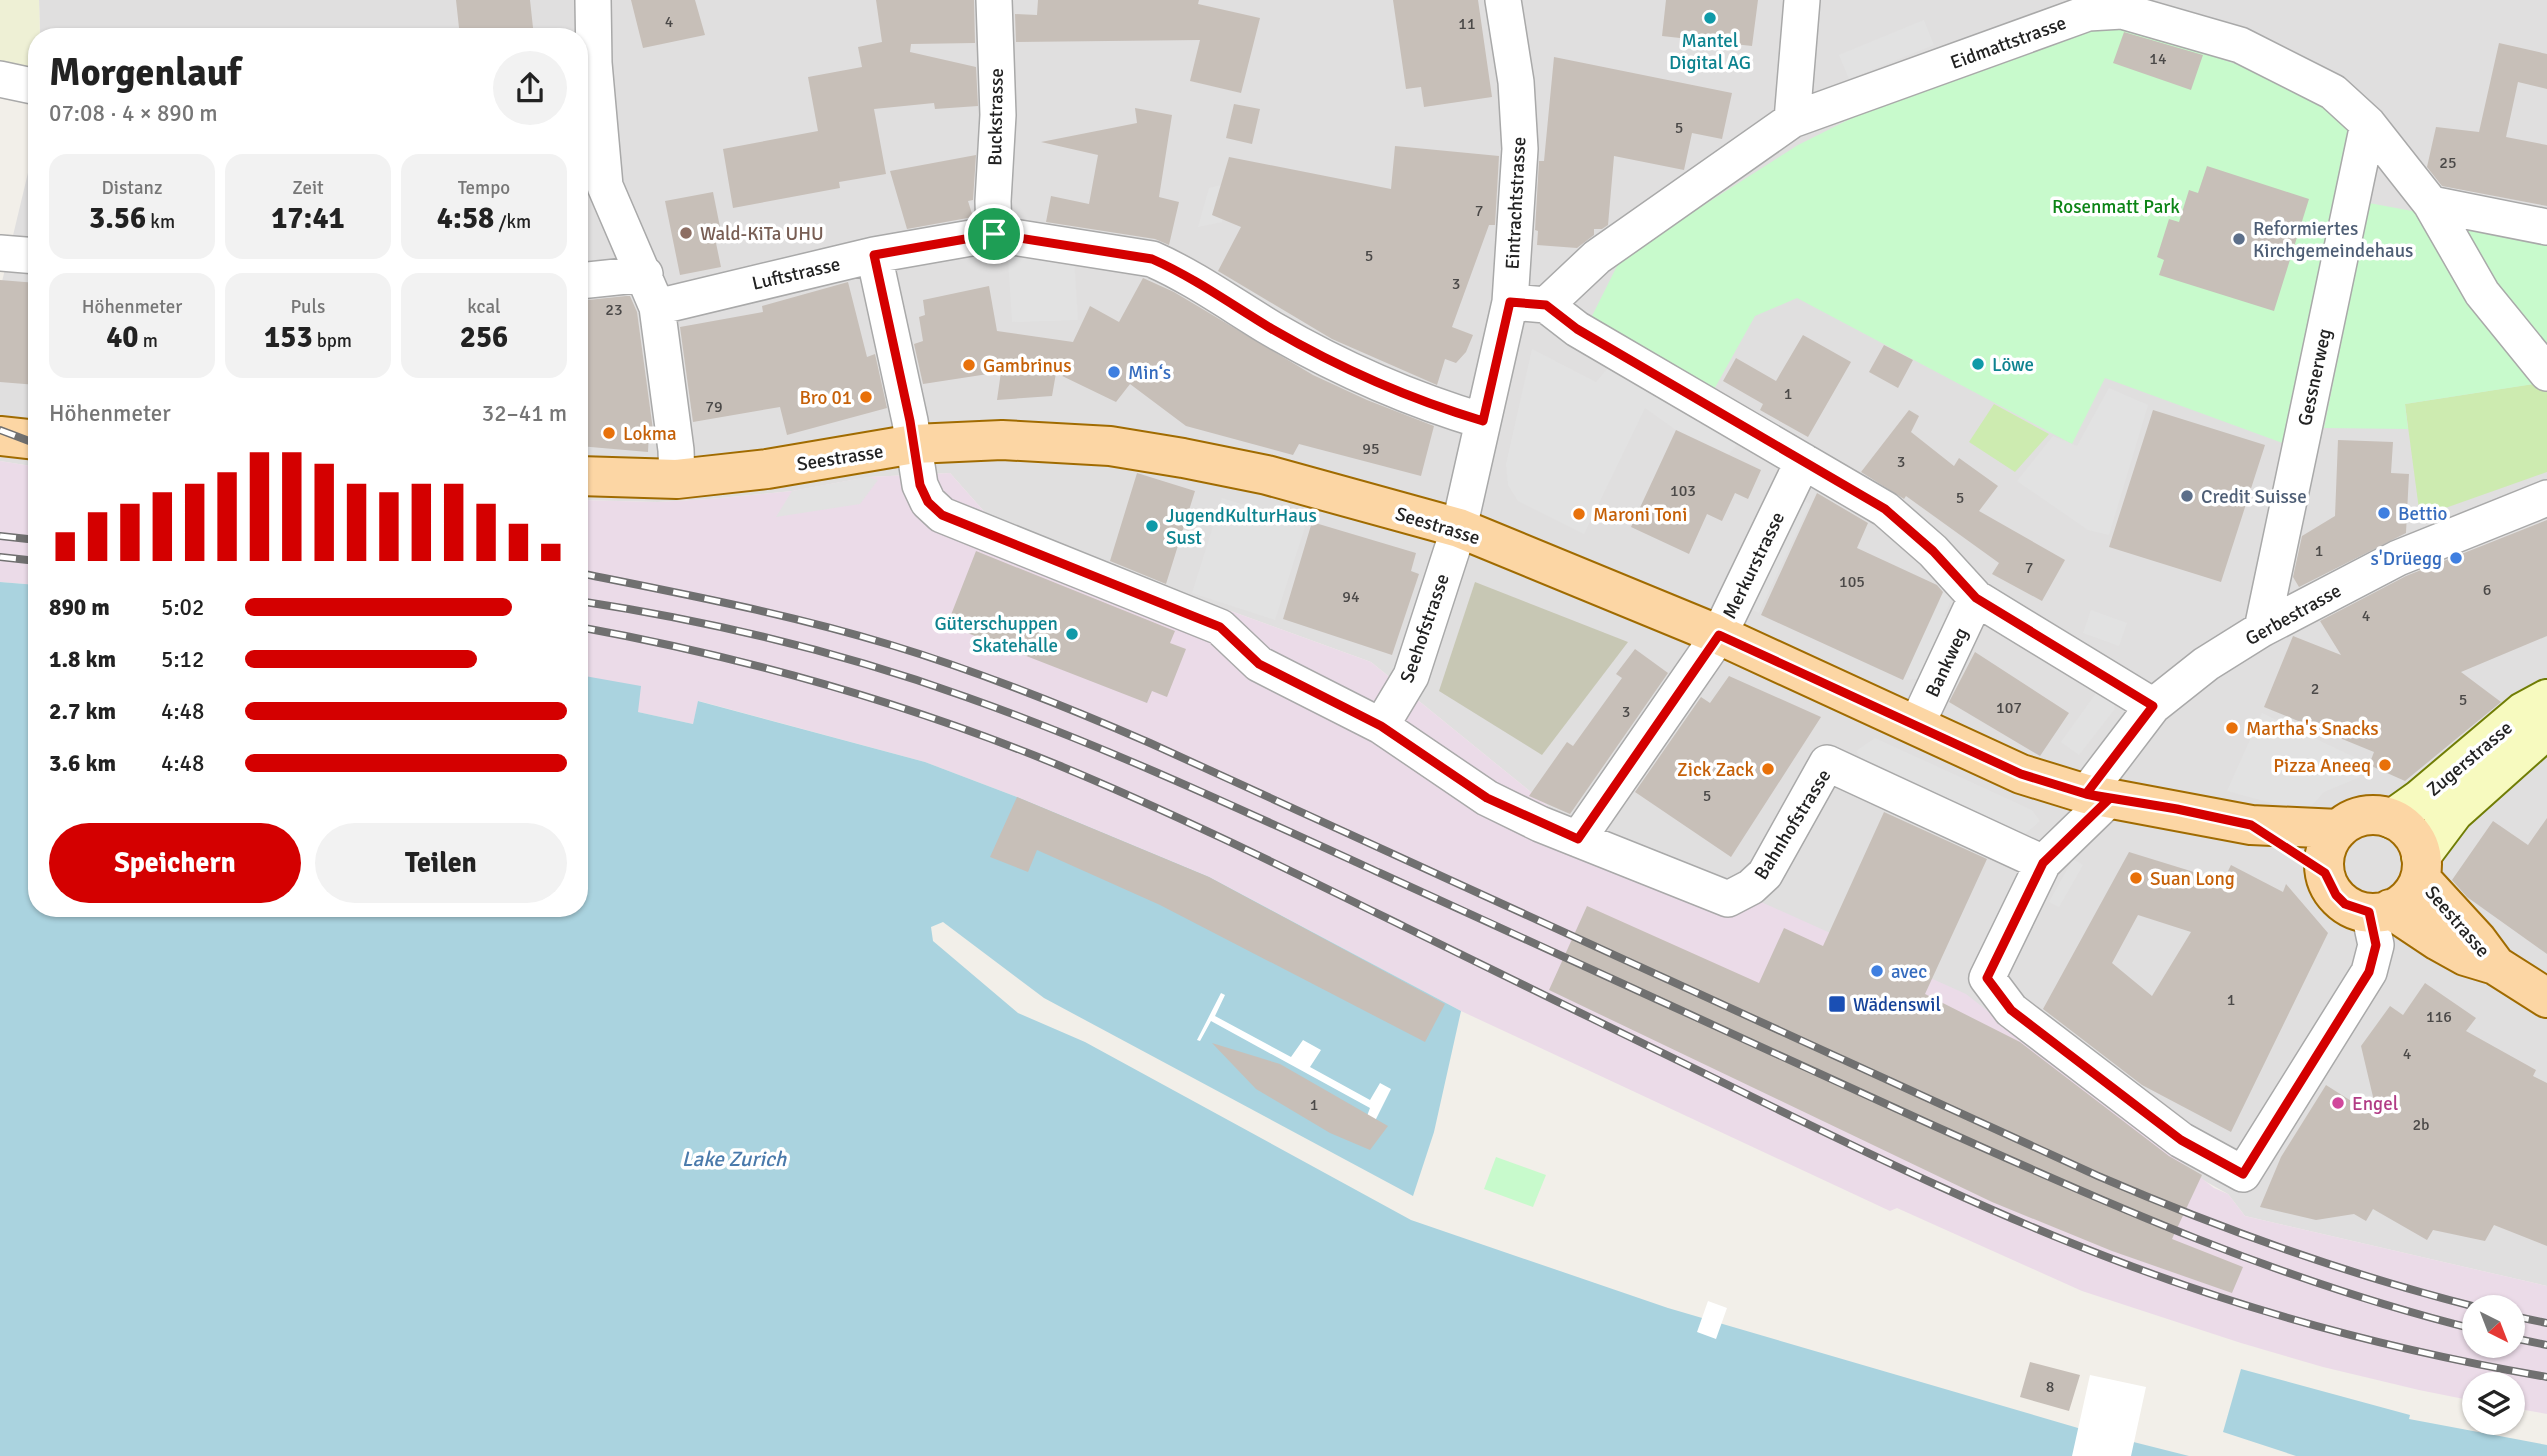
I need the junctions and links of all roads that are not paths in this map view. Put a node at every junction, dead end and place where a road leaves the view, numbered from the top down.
1 (593, 0) edge
2 (994, 0) edge
3 (1503, 0) edge
4 (1802, 0) edge
5 (0, 79) edge
6 (28, 85) edge
7 (1792, 120) junction
8 (2368, 124) junction
9 (2431, 204) junction
10 (2547, 227) edge
11 (994, 234) junction
12 (0, 253) edge
13 (28, 255) edge
14 (874, 255) junction
15 (645, 274) junction
16 (588, 280) edge
17 (1510, 302) junction
18 (1546, 305) junction
19 (657, 307) junction
20 (2547, 373) edge
21 (1483, 421) junction
22 (0, 436) edge
23 (28, 439) edge
24 (914, 444) junction
25 (1804, 461) junction
26 (588, 476) edge
27 (677, 479) junction
28 (2547, 498) edge
29 (1459, 528) junction
30 (1976, 598) junction
31 (2262, 629) junction
32 (1719, 635) junction
33 (2547, 699) edge
34 (2153, 706) junction
35 (1381, 726) junction
36 (1916, 726) junction
37 (2547, 729) edge
38 (2097, 797) junction
39 (2392, 819) junction
40 (2251, 825) junction
41 (2339, 829) junction
42 (1578, 839) junction
43 (2043, 863) junction
44 (2421, 867) junction
45 (2325, 873) junction
46 (2380, 911) junction
47 (2495, 965) junction
48 (2547, 998) edge

1 - 15 street
2 - 11 street, Buckstrasse
3 - 17 street, Eintrachtstrasse
4 - 7 street
5 - 6 street
7 - 8 street, Eidmattstrasse
7 - 18 street, Eidmattstrasse
8 - 9 street, Eidmattstrasse
8 - 31 street, Gessnerweg
9 - 10 street
9 - 20 street, Eidmattstrasse
11 - 14 street, Luftstrasse
11 - 21 street, Luftstrasse
12 - 13 street
14 - 19 street, Luftstrasse
14 - 24 street, Bahnhofstrasse
15 - 16 street
15 - 19 street
17 - 18 street
17 - 21 street, Eintrachtstrasse
18 - 25 street
19 - 27 street
21 - 29 street, Eintrachtstrasse
22 - 23 main road
24 - 27 main road, Seestrasse
24 - 29 main road, Seestrasse
24 - 35 street, Bahnhofstrasse
25 - 30 street
25 - 32 street, Merkurstrasse
26 - 27 main road, Seestrasse
28 - 31 street, Gerbestrasse
29 - 32 main road, Seestrasse
29 - 35 street, Seehofstrasse
30 - 34 street
30 - 36 street, Bankweg
31 - 34 street, Gerbestrasse
32 - 36 main road, Seestrasse
32 - 42 street, Merkurstrasse
33 - 39 main road, Zugerstrasse
34 - 38 street, Gerbestrasse
35 - 42 street, Bahnhofstrasse
36 - 38 main road, Seestrasse
37 - 44 main road, Zugerstrasse
38 - 40 main road, Seestrasse
38 - 43 street
39 - 41 main road
39 - 44 main road
40 - 41 main road, Seestrasse
40 - 45 main road, Seestrasse
41 - 45 main road
42 - 43 street, Bahnhofstrasse
43 - 46 street
44 - 46 main road
44 - 47 main road, Seestrasse
45 - 46 main road
46 - 47 main road, Seestrasse
47 - 48 main road, Seestrasse

